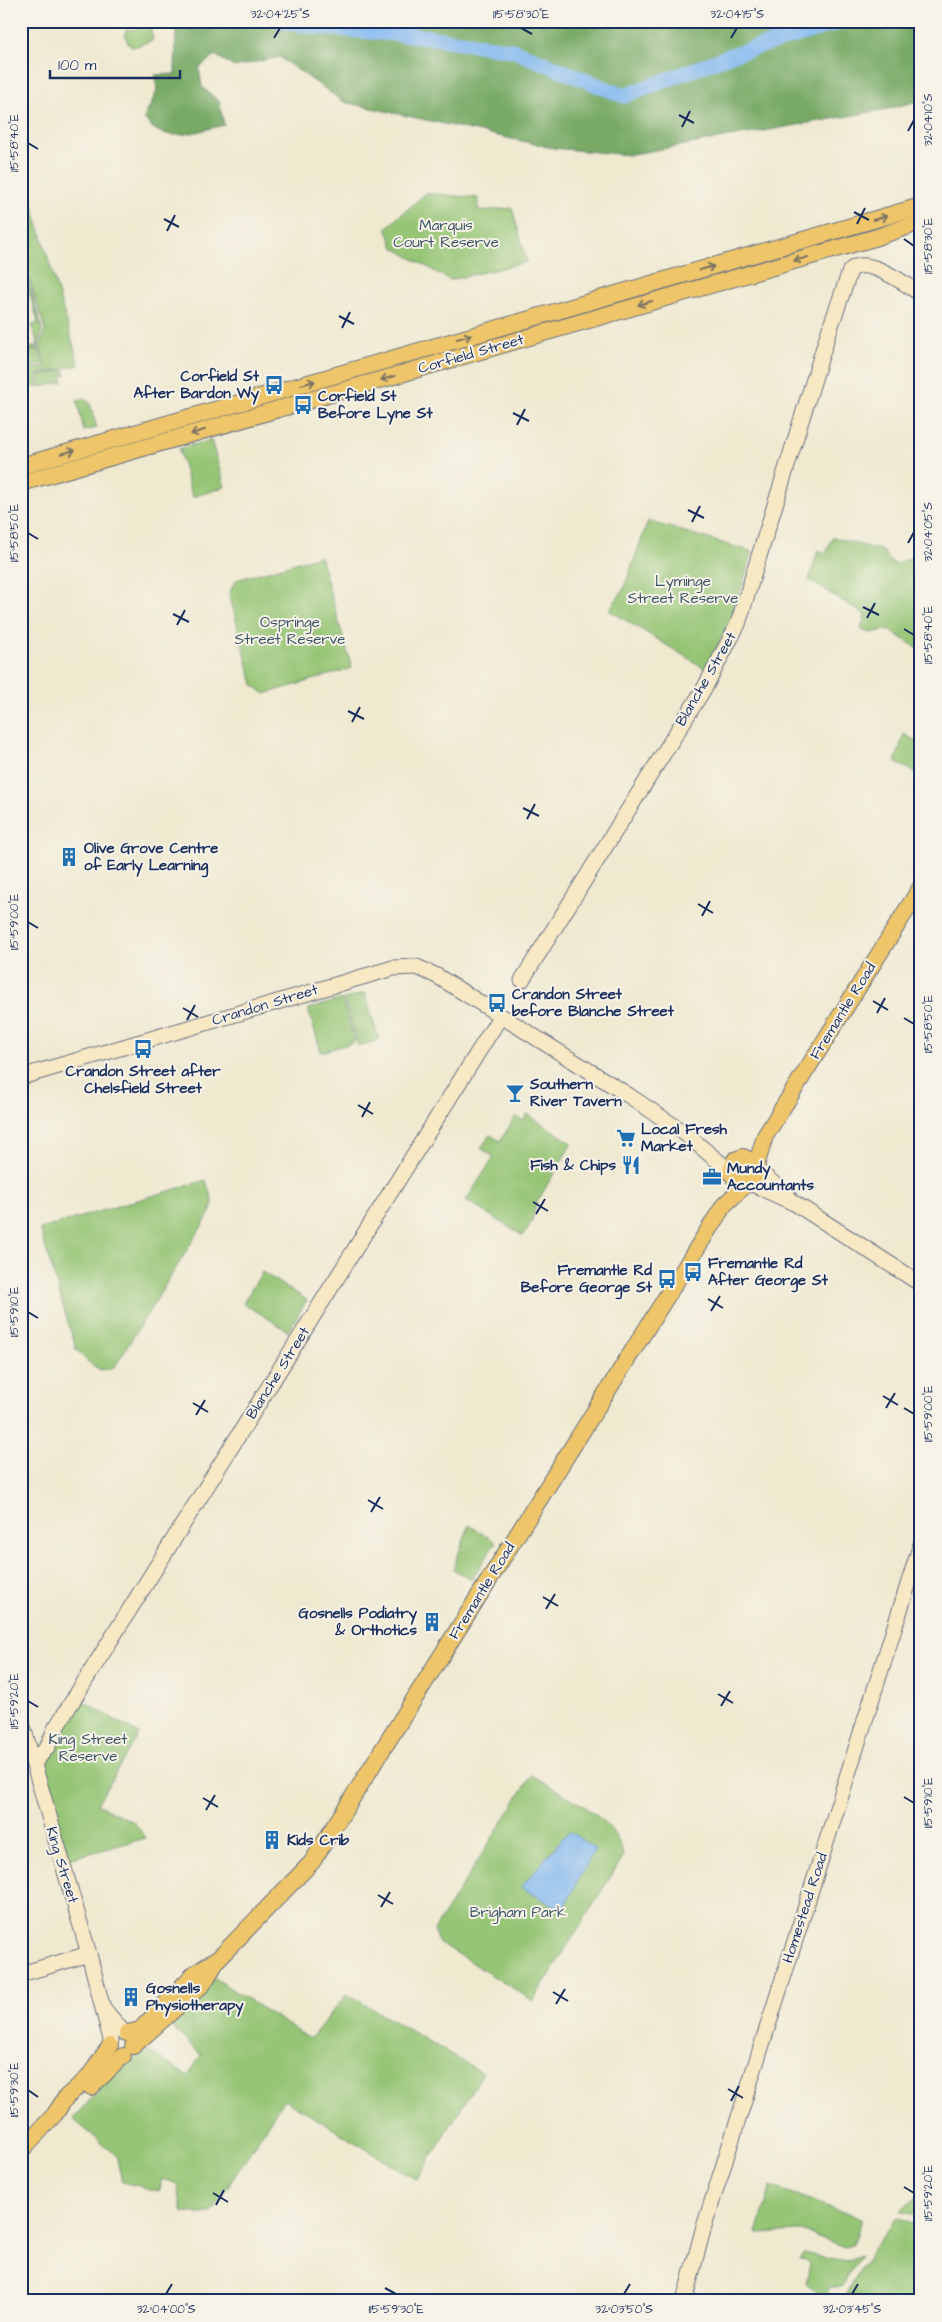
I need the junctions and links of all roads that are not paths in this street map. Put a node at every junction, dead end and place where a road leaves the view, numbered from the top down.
1 (921, 206) edge
2 (921, 222) edge
3 (921, 294) edge
4 (21, 466) edge
5 (21, 483) edge
6 (921, 886) edge
7 (522, 980) dead end
8 (500, 1017) junction
9 (21, 1077) edge
10 (683, 1132) junction
11 (744, 1170) junction
12 (921, 1284) edge
13 (921, 1544) edge
14 (21, 1720) edge
15 (55, 1729) junction
16 (29, 1748) junction
17 (34, 1763) junction
18 (89, 1954) junction
19 (21, 1974) edge
20 (121, 2042) junction
21 (21, 2151) edge
22 (690, 2272) junction
23 (677, 2301) edge
24 (684, 2301) edge

4 -> 1 main road, Corfield Street
2 -> 5 main road, Corfield Street
3 - 7 street, Blanche Street
6 - 11 main road, Fremantle Road
8 - 9 street, Crandon Street
8 - 10 street, Crandon Street
8 - 15 street, Blanche Street
10 - 11 street
10 - 11 street
11 - 12 street
11 - 20 main road, Fremantle Road
13 - 22 street, Homestead Road
14 - 16 street, King Street
15 - 16 street, Blanche Street
15 - 17 street, Blanche Street
16 - 17 street, King Street
17 - 18 street, King Street
18 - 19 street
18 - 20 street, King Street
20 - 21 main road, Fremantle Road
22 - 23 street, Homestead Road
22 - 24 street, Homestead Road

